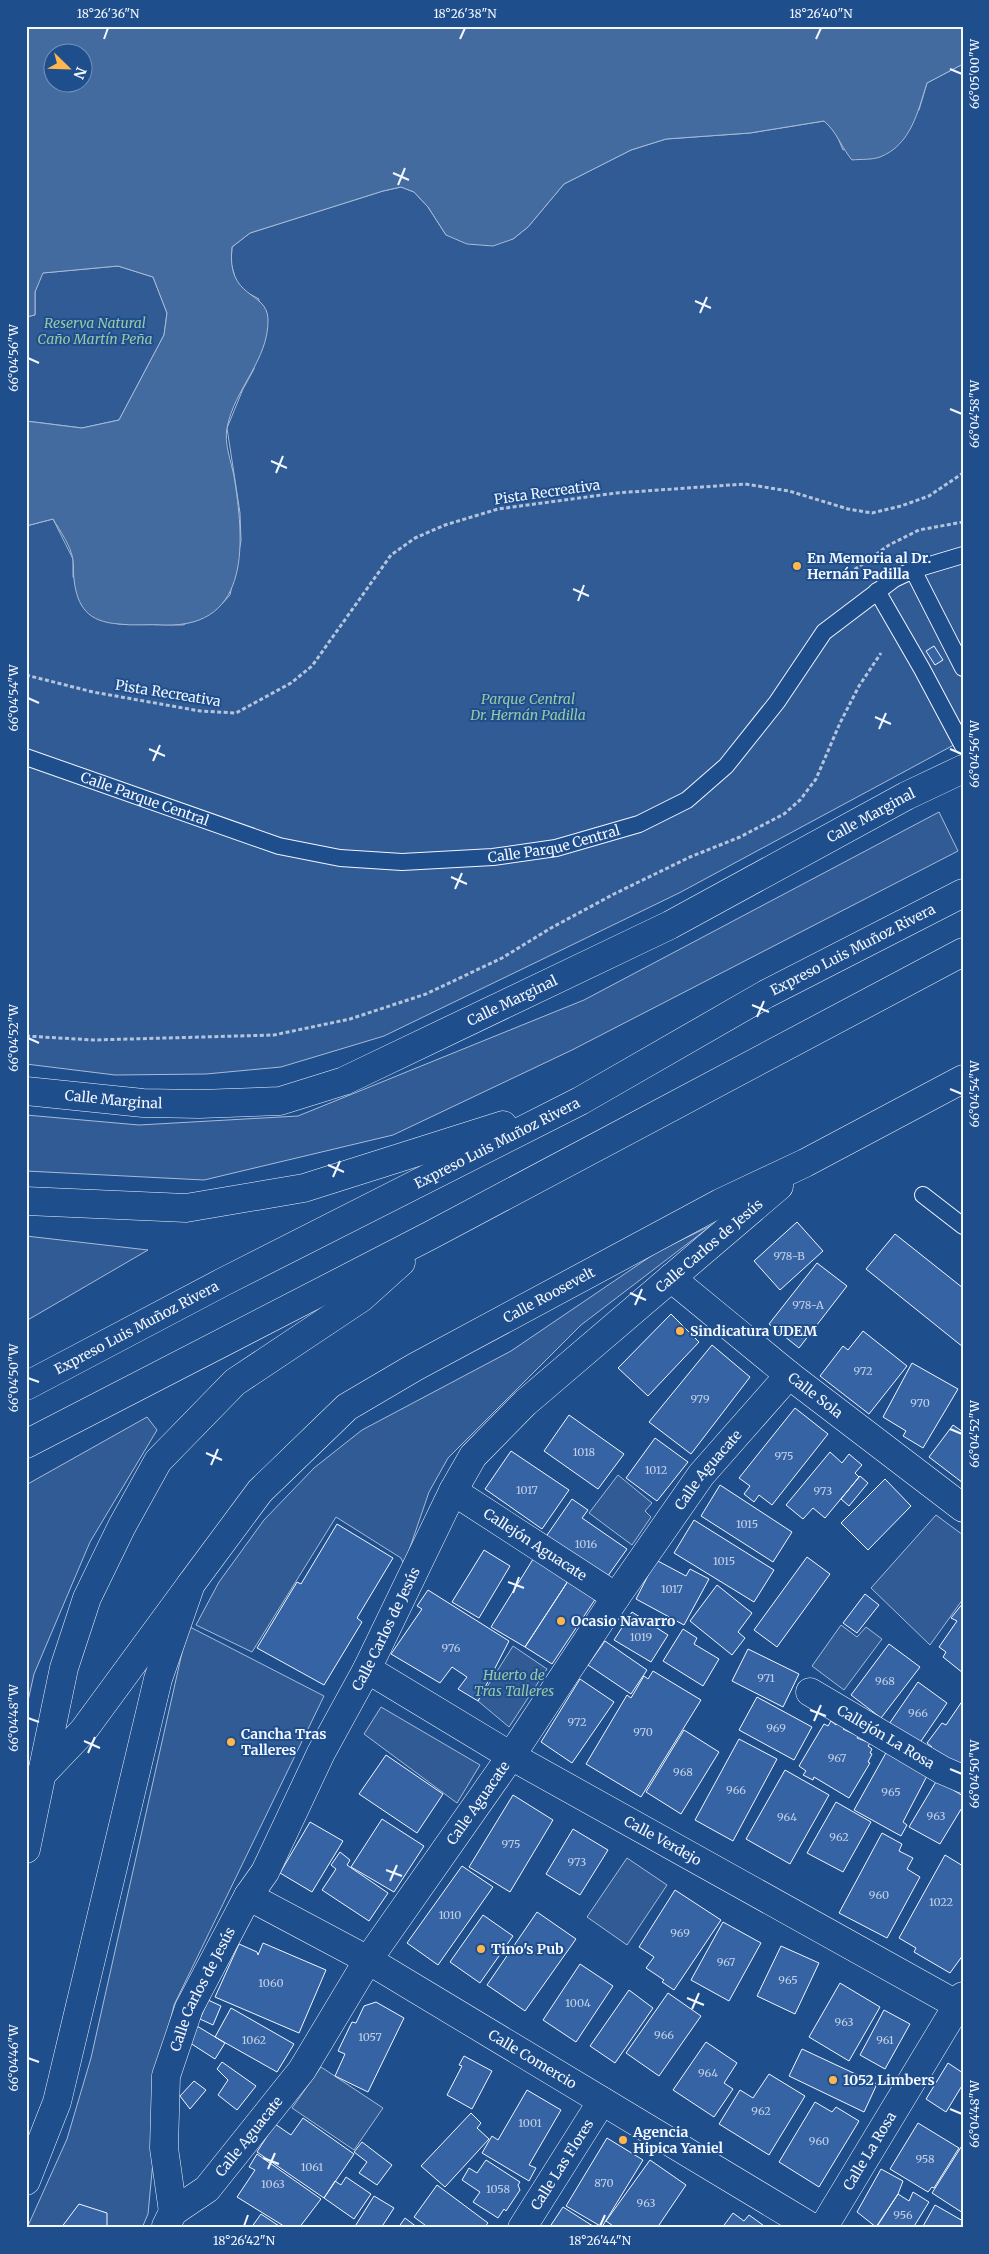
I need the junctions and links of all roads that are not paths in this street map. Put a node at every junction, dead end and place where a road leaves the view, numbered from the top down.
1 (963, 555) edge
2 (913, 570) junction
3 (877, 591) junction
4 (963, 668) edge
5 (963, 746) edge
6 (26, 747) edge
7 (26, 757) edge
8 (26, 764) edge
9 (51, 766) junction
10 (963, 769) edge
11 (963, 893) edge
12 (963, 952) edge
13 (963, 1079) edge
14 (26, 1091) edge
15 (580, 1101) junction
16 (805, 1163) junction
17 (923, 1195) dead end
18 (26, 1201) edge
19 (963, 1226) edge
20 (431, 1235) junction
21 (671, 1278) junction
22 (788, 1375) junction
23 (26, 1386) edge
24 (26, 1444) edge
25 (453, 1490) junction
26 (963, 1508) edge
27 (191, 1584) junction
28 (616, 1597) junction
29 (367, 1669) junction
30 (810, 1692) dead end
31 (511, 1756) junction
32 (41, 1775) junction
33 (963, 1778) edge
34 (26, 1850) edge
35 (248, 1896) junction
36 (368, 1960) junction
37 (961, 2003) edge
38 (602, 2101) junction
39 (26, 2181) edge
40 (169, 2220) edge
41 (522, 2228) edge
42 (813, 2228) edge
43 (823, 2228) edge

1 - 2 lane, Calle Parque Central
2 - 3 lane, Calle Parque Central
2 - 4 lane
3 - 5 lane
3 - 9 lane, Calle Parque Central
6 - 9 lane, Calle Parque Central
7 - 9 lane, Calle Parque Central
8 - 9 lane, Calle Parque Central
10 - 14 main road, Calle Marginal
11 - 15 main road, Expreso Luis Muñoz Rivera
12 - 20 main road
13 - 16 main road, Calle Roosevelt
15 - 18 main road
15 - 23 main road, Expreso Luis Muñoz Rivera
16 - 21 main road, Calle Carlos de Jesús
16 - 27 main road, Calle Roosevelt
17 - 19 lane
20 - 24 main road
20 - 32 main road
21 - 22 main road, Calle Sola
21 - 25 main road, Calle Carlos de Jesús
22 - 26 main road, Calle Sola
22 - 28 main road, Calle Aguacate
25 - 28 main road, Callejón Aguacate
25 - 29 main road, Calle Carlos de Jesús
27 - 32 main road, Calle Roosevelt
27 - 39 main road
28 - 31 main road, Calle Aguacate
29 - 31 main road, Calle Verdejo
29 - 35 main road, Calle Carlos de Jesús
30 - 33 main road, Callejón La Rosa
31 - 36 main road, Calle Aguacate
31 - 37 main road, Calle Verdejo
32 - 34 main road
35 - 36 main road, Calle Comercio
35 - 40 main road, Calle Carlos de Jesús
36 - 38 main road, Calle Comercio
36 - 40 main road, Calle Aguacate
37 - 43 main road, Calle La Rosa
38 - 41 main road, Calle Las Flores
38 - 42 main road, Calle Comercio

